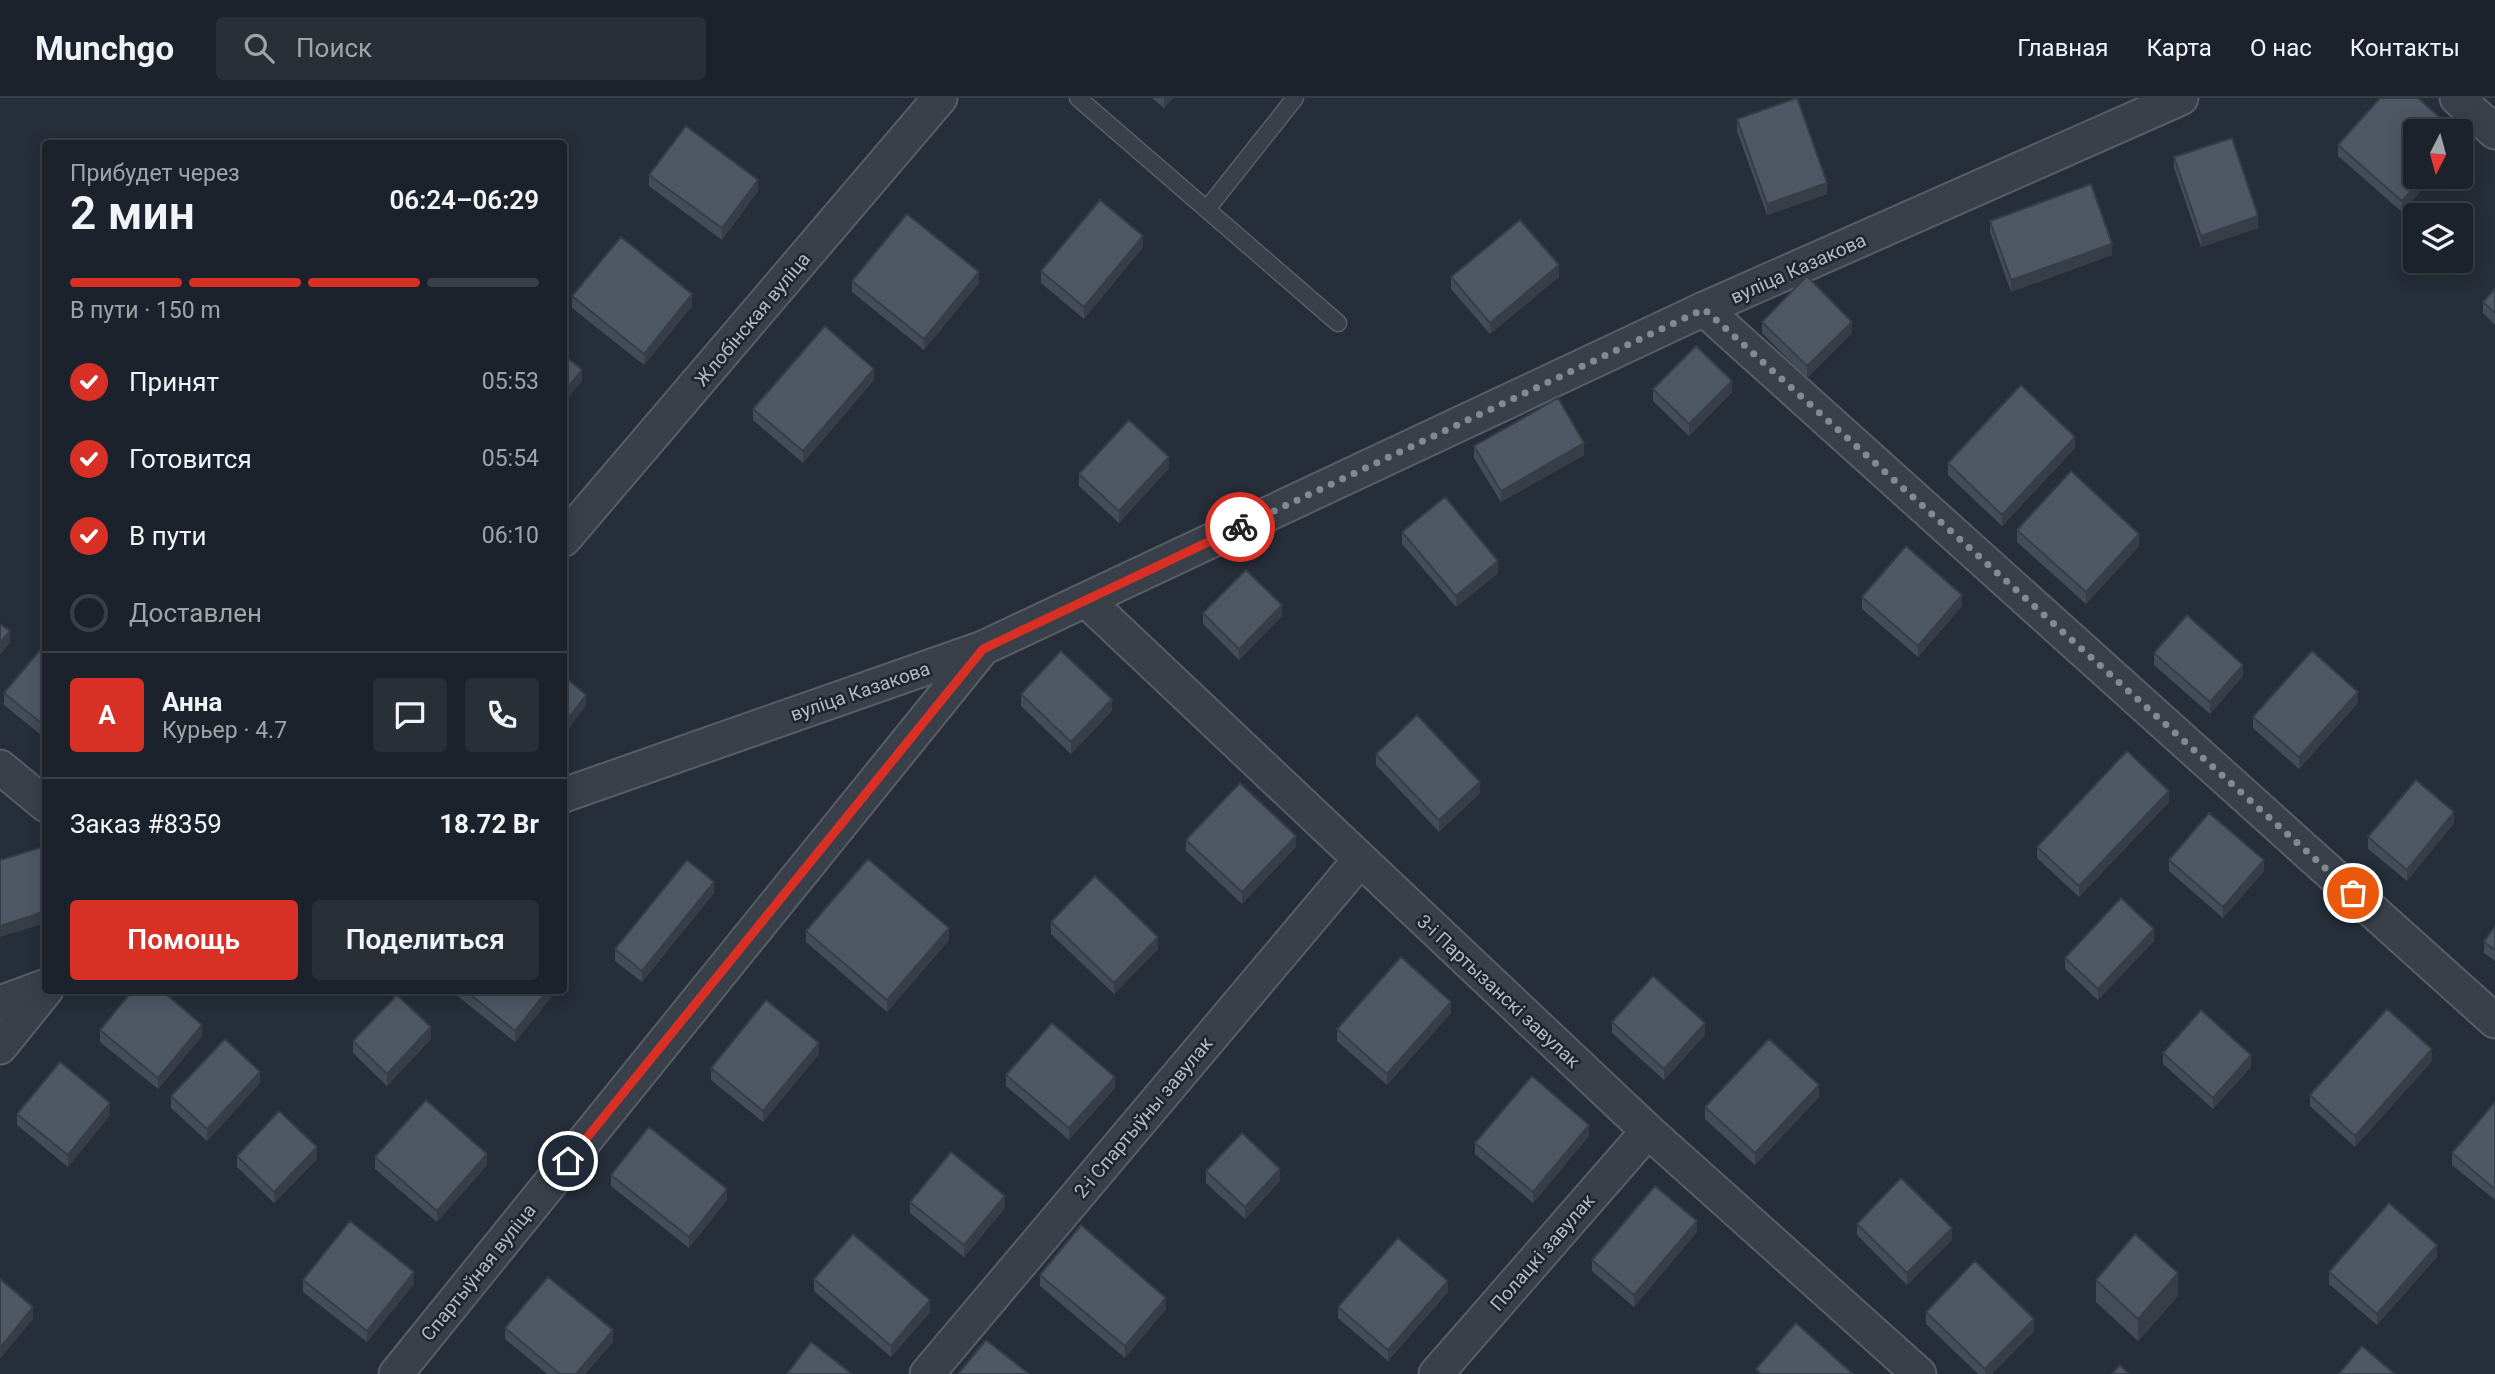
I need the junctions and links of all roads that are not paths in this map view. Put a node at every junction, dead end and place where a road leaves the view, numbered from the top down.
1 (940, 98) edge
2 (1078, 98) edge
3 (1295, 98) edge
4 (2458, 98) edge
5 (2164, 102) edge
6 (2495, 132) edge
7 (1207, 209) junction
8 (1704, 309) junction
9 (1338, 323) dead end
10 (567, 536) edge
11 (1086, 600) junction
12 (983, 649) junction
13 (0, 767) edge
14 (567, 794) edge
15 (42, 802) edge
16 (1360, 860) junction
17 (42, 989) edge
18 (42, 993) edge
19 (0, 1003) edge
20 (2495, 1021) edge
21 (0, 1047) edge
22 (1648, 1131) junction
23 (396, 1374) edge
24 (927, 1374) edge
25 (1436, 1374) edge
26 (1919, 1374) edge

1 - 10 street, Жлобінская вуліца
2 - 7 lane
3 - 7 lane
4 - 6 street
5 - 8 street, вуліца Казакова
7 - 9 lane
8 - 11 street, вуліца Казакова
8 - 20 street
11 - 12 street, вуліца Казакова
11 - 16 street, 3-і Партызанскі завулак
12 - 14 street, вуліца Казакова
12 - 23 street, Спартыўная вуліца
13 - 15 street
16 - 22 street, 3-і Партызанскі завулак
16 - 24 street, 2-і Спартыўны завулак
17 - 19 street
18 - 21 street
22 - 25 street, Полацкі завулак
22 - 26 street, 3-і Партызанскі завулак

